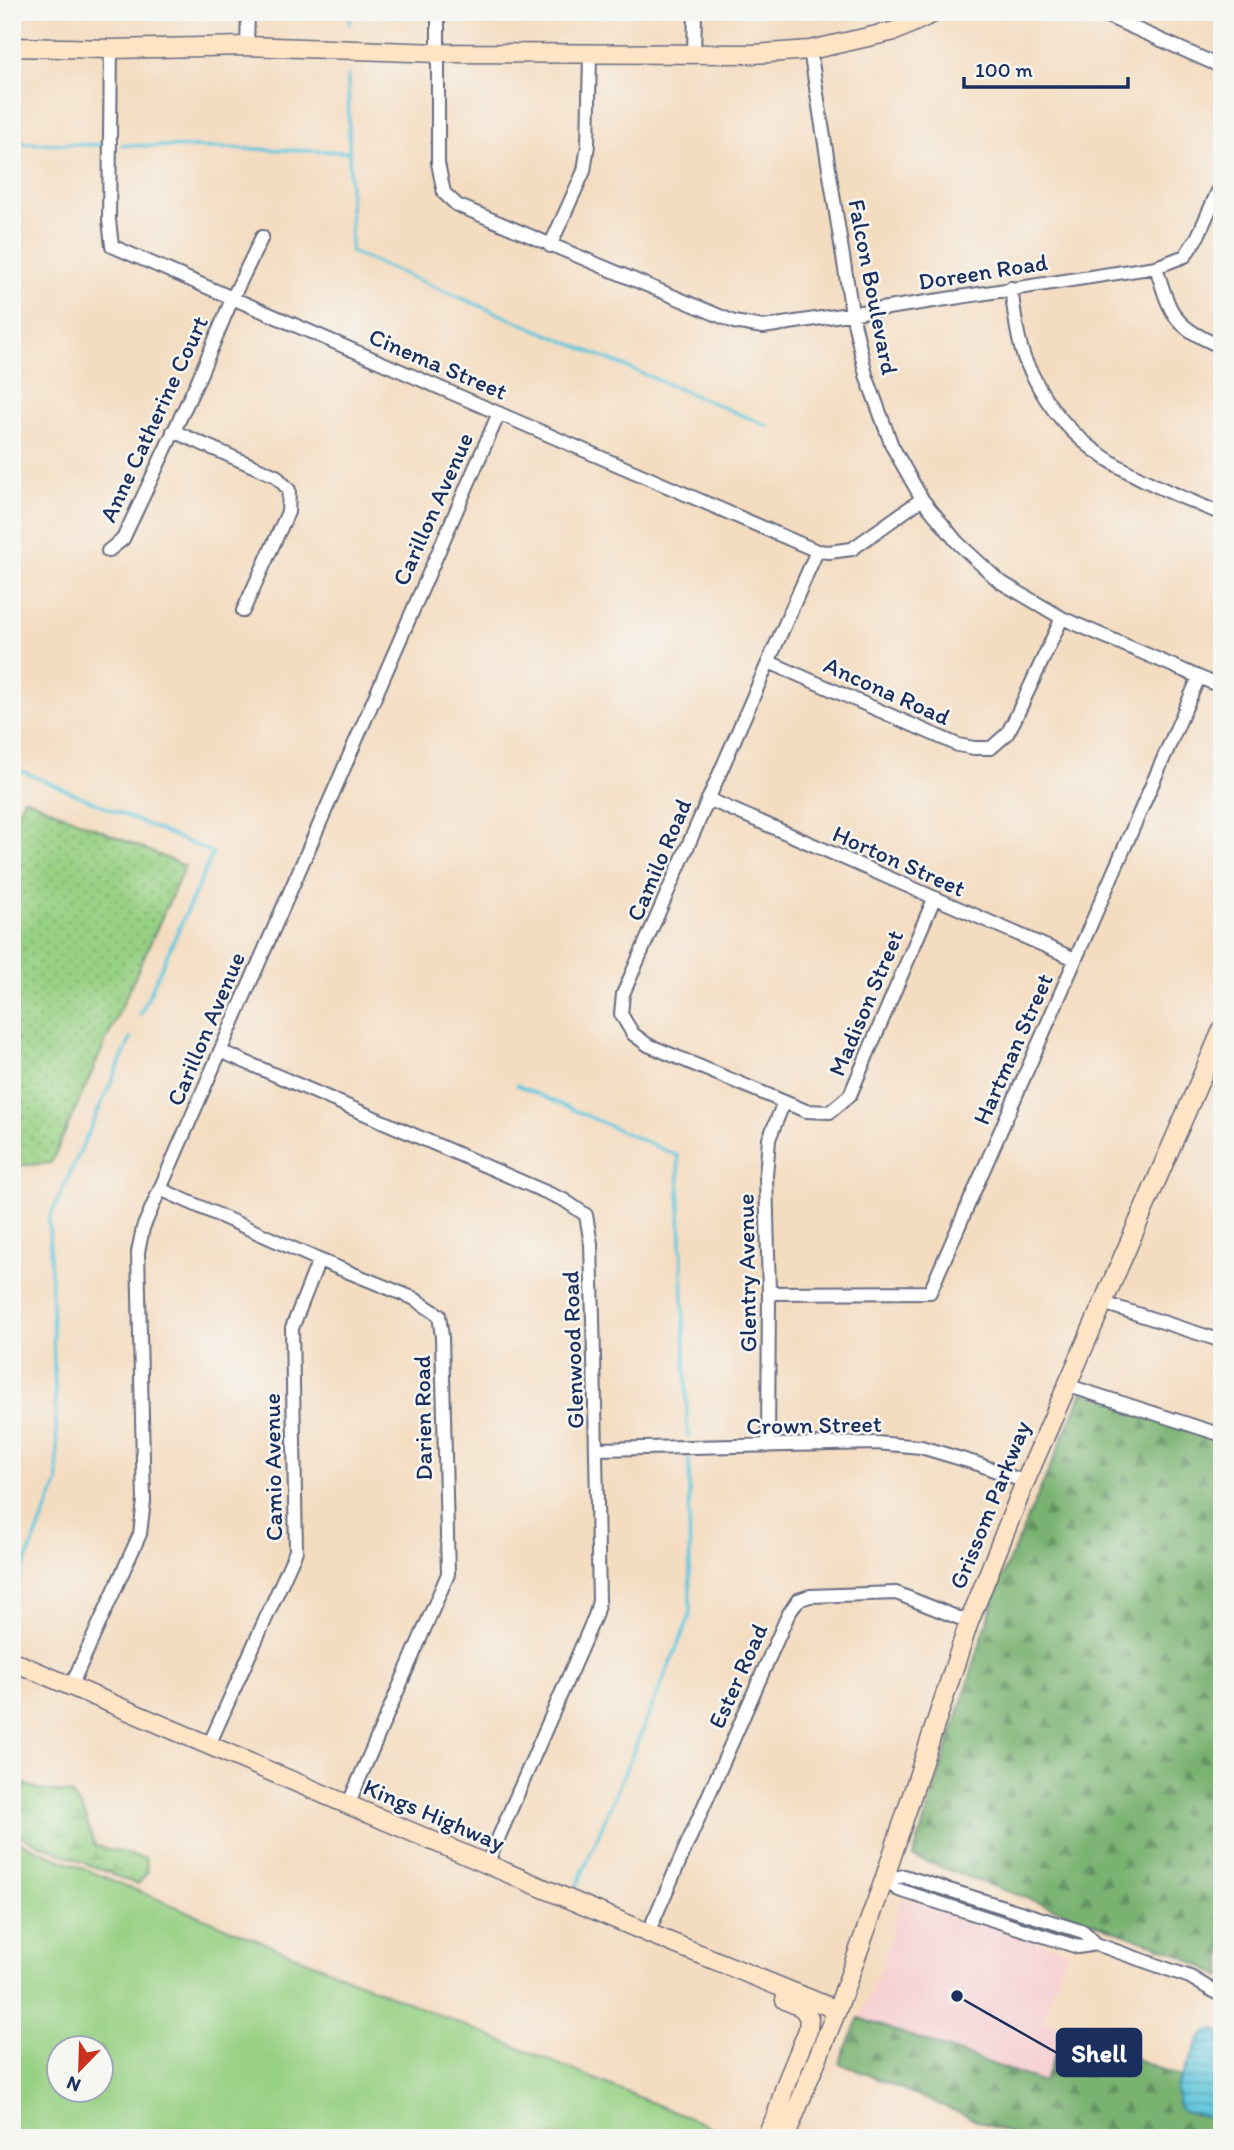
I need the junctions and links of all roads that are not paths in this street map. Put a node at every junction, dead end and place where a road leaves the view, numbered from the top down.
1 (248, 12) edge
2 (438, 12) edge
3 (695, 12) edge
4 (936, 12) edge
5 (1098, 12) edge
6 (247, 46) junction
7 (12, 47) edge
8 (111, 48) junction
9 (810, 50) junction
10 (438, 53) junction
11 (694, 54) junction
12 (590, 55) junction
13 (1222, 67) edge
14 (1222, 182) edge
15 (262, 237) dead end
16 (550, 246) junction
17 (1156, 267) junction
18 (1011, 288) junction
19 (232, 299) junction
20 (852, 313) junction
21 (1222, 347) edge
22 (499, 413) junction
23 (173, 432) junction
24 (922, 499) junction
25 (1222, 514) edge
26 (108, 551) dead end
27 (817, 551) junction
28 (243, 611) dead end
29 (1062, 618) junction
30 (769, 663) junction
31 (1199, 677) junction
32 (1222, 687) edge
33 (708, 799) junction
34 (934, 899) junction
35 (1074, 959) junction
36 (1222, 1030) edge
37 (219, 1051) junction
38 (784, 1102) junction
39 (160, 1189) junction
40 (319, 1260) junction
41 (769, 1293) junction
42 (1103, 1303) junction
43 (1222, 1341) edge
44 (1066, 1385) junction
45 (1222, 1435) edge
46 (768, 1446) junction
47 (597, 1449) junction
48 (1025, 1482) junction
49 (969, 1622) junction
50 (12, 1661) edge
51 (71, 1686) junction
52 (209, 1745) junction
53 (348, 1805) junction
54 (487, 1864) junction
55 (884, 1880) junction
56 (648, 1933) junction
57 (726, 1965) junction
58 (1222, 1996) edge
59 (837, 2010) junction
60 (776, 2117) junction
61 (765, 2138) edge
62 (785, 2138) edge

1 - 6 street
2 - 10 street
3 - 11 street
4 - 9 street
5 - 13 street
6 - 8 street
6 - 10 street
7 - 8 street
8 - 19 street, Cinema Street
9 - 11 street
9 - 20 street, Falcon Boulevard
10 - 12 street
10 - 16 street, Doreen Road
11 - 12 street
12 - 16 street
14 - 17 street, Doreen Road
15 - 19 street, Anne Catherine Court
16 - 20 street, Doreen Road
17 - 18 street, Doreen Road
17 - 21 street
18 - 20 street, Doreen Road
18 - 25 street
19 - 22 street, Cinema Street
19 - 23 street, Anne Catherine Court
20 - 24 street, Falcon Boulevard
22 - 27 street, Cinema Street
22 - 37 street, Carillon Avenue
23 - 26 street, Anne Catherine Court
23 - 28 street
24 - 27 street, Cinema Street
24 - 29 street, Falcon Boulevard
27 - 30 street, Camilo Road
29 - 30 street, Ancona Road
29 - 31 street, Falcon Boulevard
30 - 33 street, Camilo Road
31 - 32 street, Falcon Boulevard
31 - 35 street, Hartman Street
33 - 34 street, Horton Street
33 - 38 street, Camilo Road
34 - 35 street, Horton Street
34 - 38 street, Madison Street
35 - 41 street, Hartman Street
36 - 42 street, Grissom Parkway
37 - 39 street, Carillon Avenue
37 - 47 street, Glenwood Road
38 - 41 street, Glentry Avenue
39 - 40 street, Darien Road
39 - 51 street, Carillon Avenue
40 - 52 street, Camio Avenue
40 - 53 street, Darien Road
41 - 46 street, Glentry Avenue
42 - 43 street
42 - 44 street, Grissom Parkway
44 - 45 street
44 - 48 street, Grissom Parkway
46 - 47 street, Crown Street
46 - 48 street, Crown Street
47 - 54 street, Glenwood Road
48 - 49 street, Grissom Parkway
49 - 55 street, Grissom Parkway
49 - 56 street, Ester Road
50 - 51 street, Kings Highway
51 - 52 street, Kings Highway
52 - 53 street, Kings Highway
53 - 54 street, Kings Highway
54 - 56 street, Kings Highway
55 - 58 street
55 - 59 street, Grissom Parkway
56 - 57 street, Kings Highway
57 - 59 street, Kings Highway
57 - 60 street
59 - 60 street, Grissom Parkway
59 - 62 street, Grissom Parkway
60 - 61 street, Grissom Parkway

